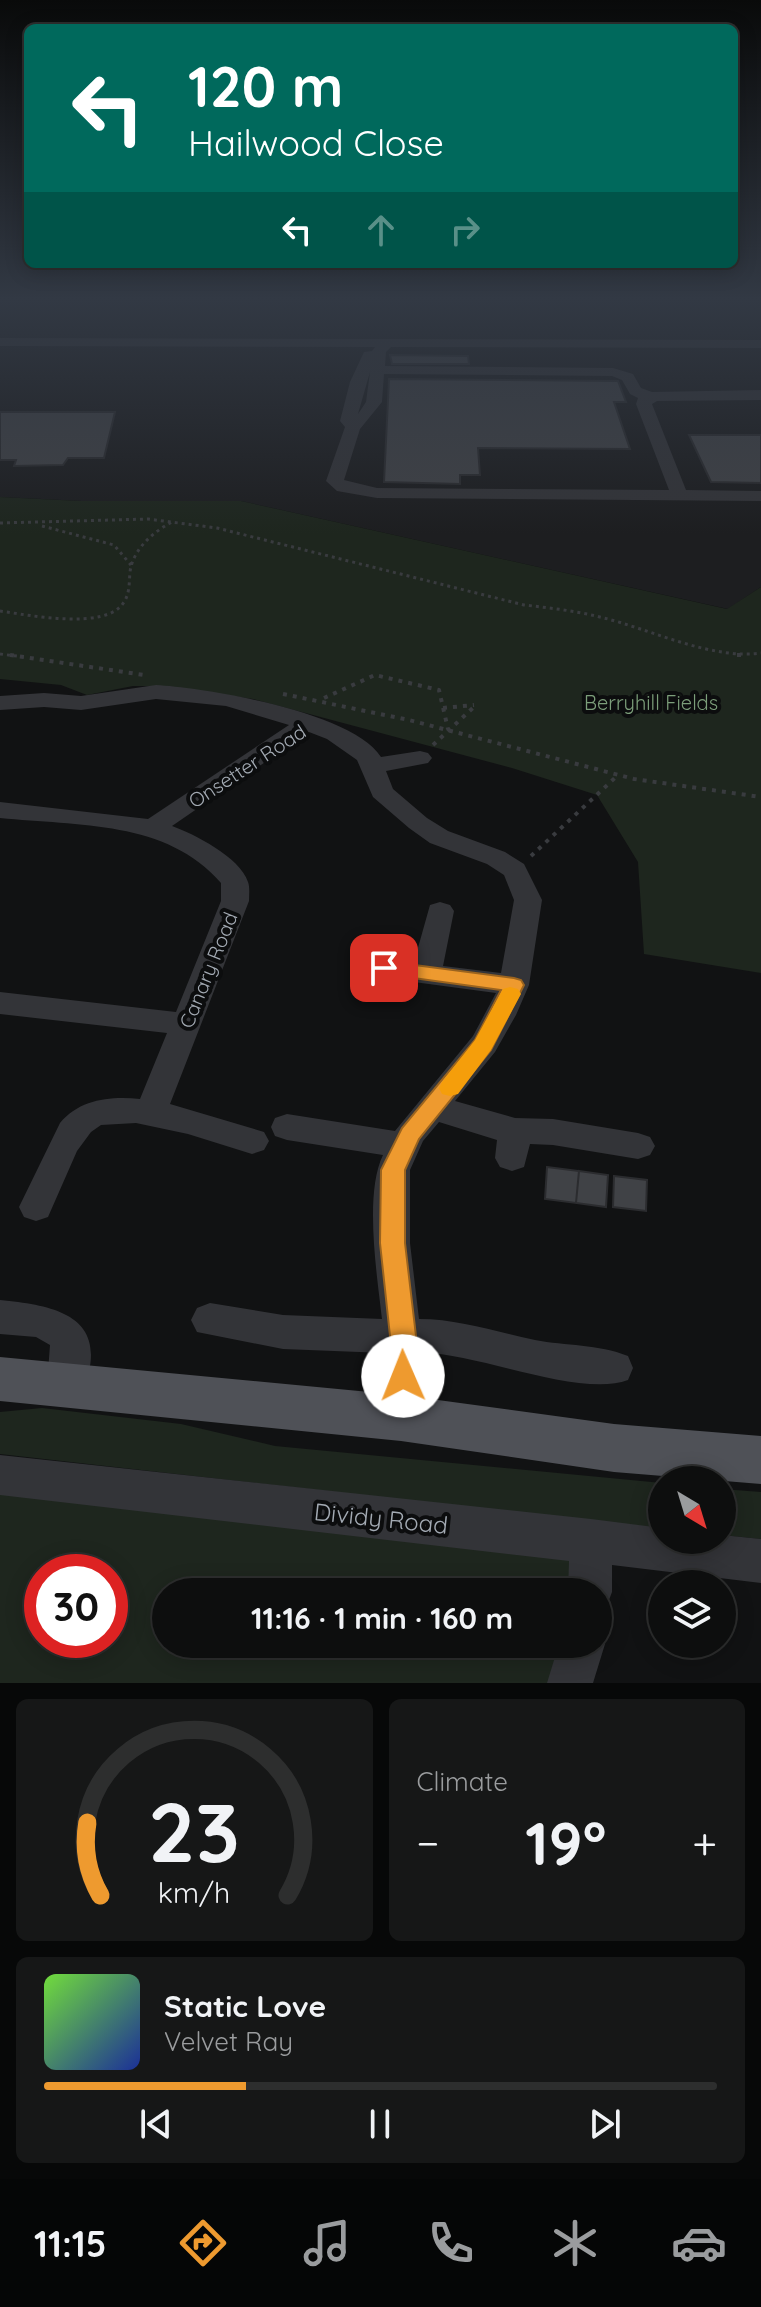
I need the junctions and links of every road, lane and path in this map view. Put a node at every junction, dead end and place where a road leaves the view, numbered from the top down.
1 (360, 377) edge
2 (375, 377) edge
3 (627, 377) edge
4 (761, 395) edge
5 (650, 397) junction
6 (353, 427) junction
7 (679, 494) junction
8 (761, 496) edge
9 (173, 522) junction
10 (0, 523) edge
11 (33, 524) junction
12 (131, 565) junction
13 (0, 611) edge
14 (761, 653) edge
15 (98, 701) junction
16 (0, 703) edge
17 (442, 708) junction
18 (314, 711) junction
19 (87, 723) dead end
20 (420, 758) dead end
21 (373, 766) junction
22 (761, 797) edge
23 (0, 810) edge
24 (153, 827) junction
25 (515, 870) junction
26 (440, 911) dead end
27 (384, 968) dead end
28 (426, 975) junction
29 (514, 985) junction
30 (0, 1003) edge
31 (186, 1024) junction
32 (435, 1107) junction
33 (150, 1115) junction
34 (287, 1127) dead end
35 (252, 1141) dead end
36 (404, 1145) junction
37 (638, 1146) dead end
38 (36, 1207) dead end
39 (0, 1317) edge
40 (210, 1320) dead end
41 (403, 1336) junction
42 (614, 1368) dead end
43 (0, 1379) edge
44 (66, 1385) junction
45 (401, 1418) junction
46 (761, 1460) edge
47 (0, 1475) edge
48 (591, 1540) junction
49 (761, 1561) edge
50 (590, 1578) edge
51 (578, 1658) edge
52 (570, 1683) edge

1 - 6 street
2 - 6 street
3 - 5 street
4 - 5 street
5 - 7 street
6 - 7 street
7 - 8 street
9 - 11 path
9 - 12 path
9 - 14 path
10 - 11 path
11 - 12 path
12 - 13 path
15 - 16 street
15 - 18 street
15 - 19 street
17 - 17 path
17 - 18 path
18 - 21 street, Onsetter Road
18 - 24 street, Onsetter Road
20 - 21 street
21 - 25 street, Onsetter Road
22 - 25 path
23 - 24 street, Canary Road
24 - 31 street, Canary Road
25 - 29 street
26 - 28 street
27 - 28 street
28 - 29 street
29 - 32 street
30 - 31 street
31 - 33 street, Canary Road
32 - 36 street
32 - 37 street
33 - 35 street
33 - 38 street
34 - 36 street
36 - 41 street
39 - 44 street
40 - 41 street
41 - 42 street
41 - 45 street
43 - 44 main road
44 - 45 main road
45 - 46 main road
47 - 48 street, Dividy Road
48 - 49 street, Dividy Road
48 - 50 street
51 - 52 street

